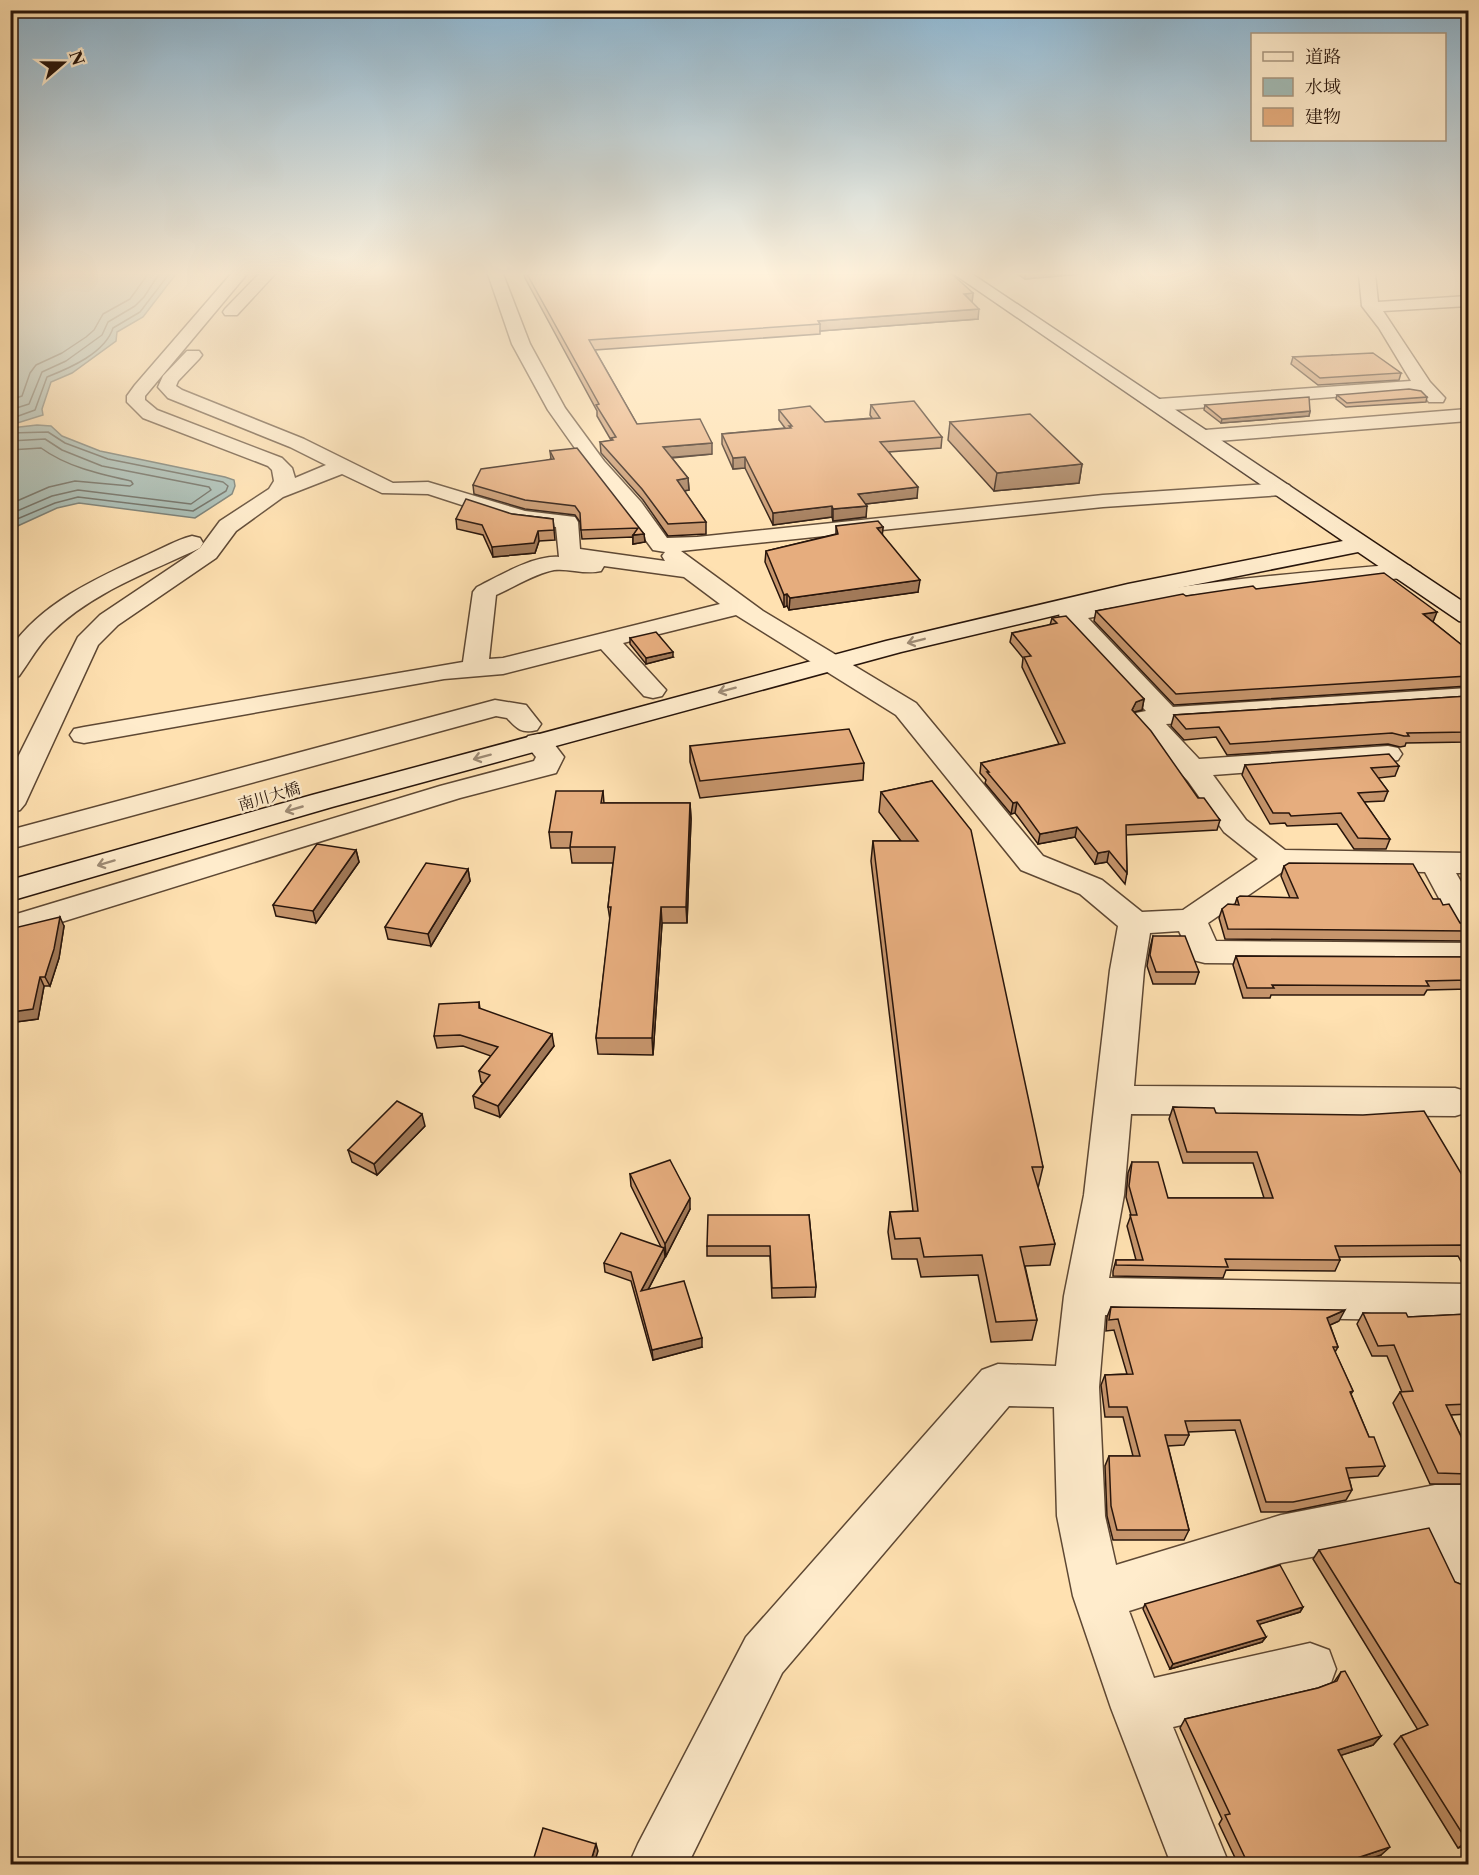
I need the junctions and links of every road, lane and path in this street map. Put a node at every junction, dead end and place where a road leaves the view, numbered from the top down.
1 (164, 362) edge
2 (186, 362) edge
3 (531, 362) edge
4 (1094, 362) edge
5 (1408, 362) edge
6 (1425, 388) junction
7 (1159, 405) junction
8 (1466, 418) edge
9 (1205, 436) junction
10 (343, 466) junction
11 (1282, 489) junction
12 (276, 493) junction
13 (228, 526) junction
14 (1353, 537) junction
15 (661, 545) junction
16 (625, 563) junction
17 (690, 571) junction
18 (1402, 571) junction
19 (1130, 596) junction
20 (741, 606) junction
21 (1066, 611) junction
22 (1468, 615) edge
23 (605, 639) junction
24 (818, 656) junction
25 (475, 670) junction
26 (10, 671) edge
27 (653, 690) junction
28 (1468, 696) edge
29 (1166, 716) junction
30 (532, 733) junction
31 (84, 735) dead end
32 (1388, 754) edge
33 (1192, 768) junction
34 (10, 804) edge
35 (10, 840) edge
36 (1278, 860) junction
37 (1435, 862) junction
38 (1468, 862) edge
39 (10, 869) edge
40 (10, 891) edge
41 (1190, 920) junction
42 (1468, 922) edge
43 (1135, 923) junction
44 (10, 927) edge
45 (1468, 954) edge
46 (1115, 1100) junction
47 (1455, 1102) dead end
48 (1085, 1296) junction
49 (1468, 1302) edge
50 (1076, 1387) junction
51 (1452, 1508) edge
52 (1468, 1572) edge
53 (1098, 1596) junction
54 (1310, 1669) dead end
55 (1138, 1708) junction
56 (658, 1864) edge
57 (1200, 1864) edge

1 - 12 street
2 - 10 street
3 - 15 street
4 - 7 street
5 - 6 street
6 - 7 street
6 - 8 street
7 - 9 street
8 - 9 street
9 - 11 street
10 - 12 street
10 - 16 street
11 - 14 street
11 - 15 street
12 - 13 street
13 - 26 street
13 - 34 street
14 - 18 street
14 - 19 street
14 - 24 street
15 - 17 street
16 - 17 street
16 - 25 street
17 - 20 street
18 - 19 street
18 - 22 street
19 - 21 street
20 - 23 street
20 - 24 street
21 -> 24 street
21 - 29 street
23 - 25 street
23 - 27 street
24 - 27 street
24 -> 30 street
24 - 43 street
25 - 31 street
27 - 30 street
28 - 29 street
29 - 33 street
30 - 35 street
30 - 39 street, 南川大橋
30 -> 40 street
30 - 44 street
32 - 33 street
33 - 36 street
36 - 37 street
36 - 41 street
37 - 38 street
37 - 42 street
41 - 43 street
41 - 45 street
43 - 46 street
46 - 47 street
46 - 48 street
48 - 49 street
48 - 50 street
50 - 53 street
50 - 56 street
51 - 52 street
51 - 53 street
53 - 55 street
54 - 55 street
55 - 57 street

